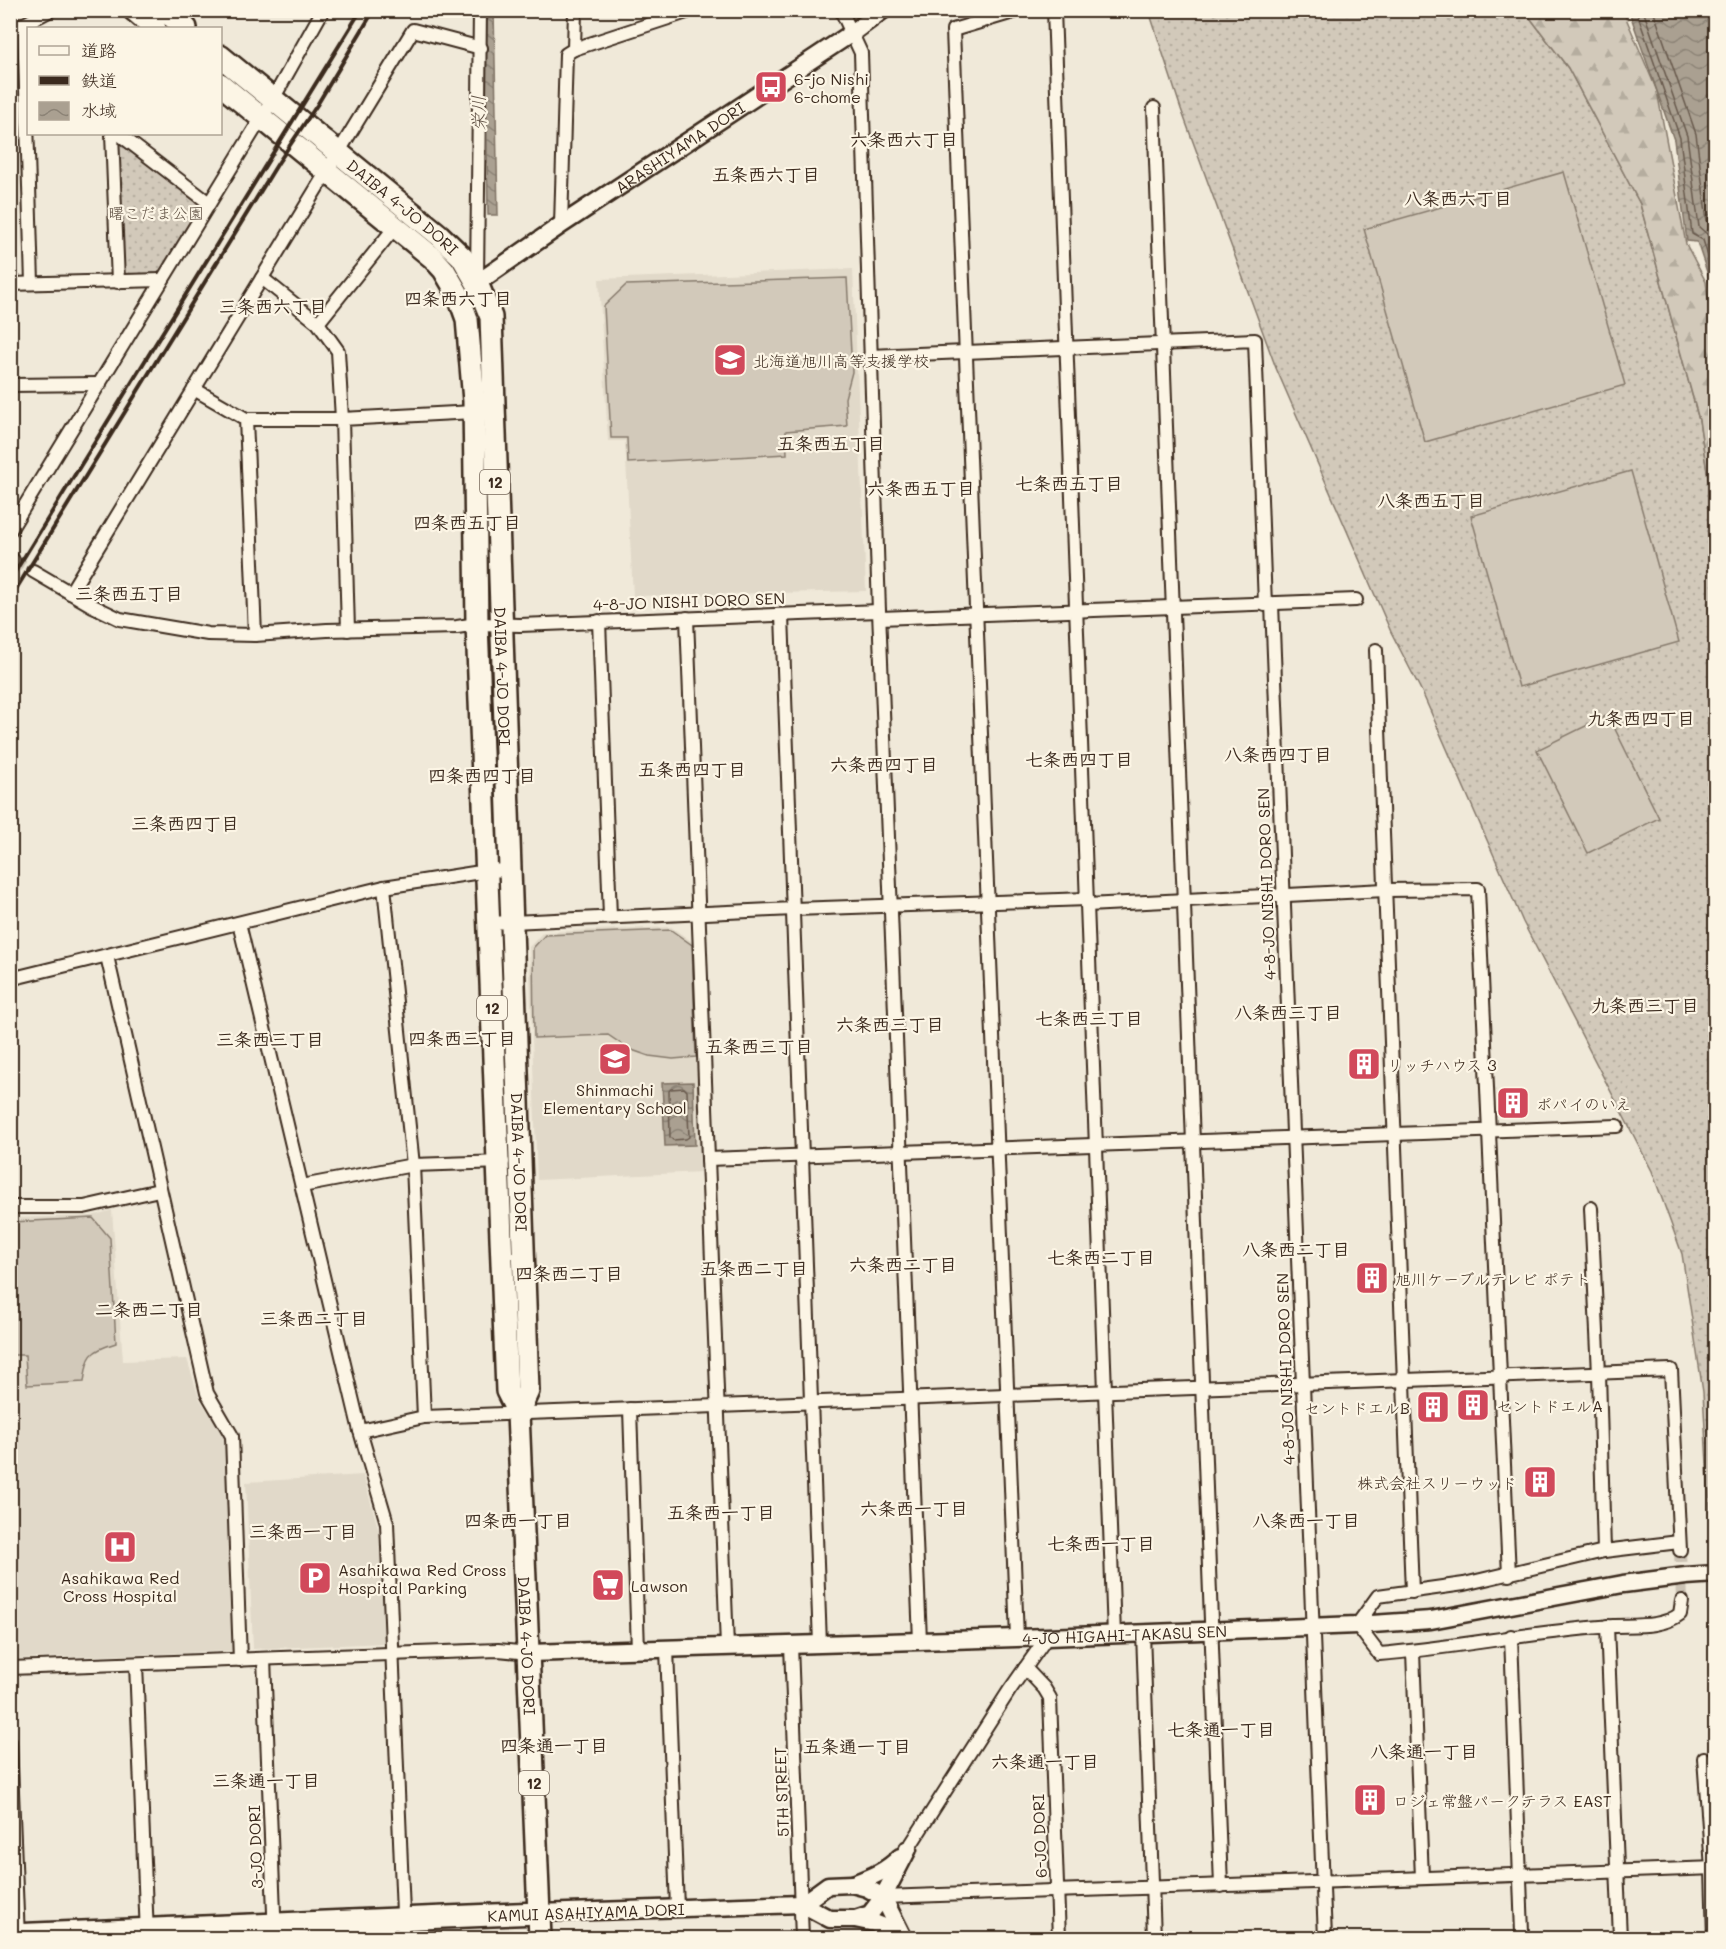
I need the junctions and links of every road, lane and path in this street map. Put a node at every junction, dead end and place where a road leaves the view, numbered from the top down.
1 (51, 10) edge
2 (134, 10) edge
3 (164, 10) edge
4 (323, 10) edge
5 (480, 10) edge
6 (575, 10) edge
7 (693, 10) edge
8 (841, 10) edge
9 (883, 10) edge
10 (1020, 10) edge
11 (1054, 10) edge
12 (24, 24) junction
13 (10, 25) edge
14 (154, 27) edge
15 (185, 27) edge
16 (852, 33) junction
17 (481, 48) junction
18 (574, 49) junction
19 (222, 58) edge
20 (27, 61) edge
21 (222, 86) edge
22 (273, 99) junction
23 (1154, 108) dead end
24 (261, 118) junction
25 (29, 135) edge
26 (112, 135) edge
27 (120, 135) edge
28 (339, 152) junction
29 (327, 173) junction
30 (209, 203) junction
31 (561, 225) junction
32 (395, 227) junction
33 (432, 257) junction
34 (262, 278) junction
35 (162, 280) junction
36 (118, 282) junction
37 (477, 283) junction
38 (32, 284) junction
39 (10, 285) edge
40 (318, 323) junction
41 (1163, 344) junction
42 (1067, 349) junction
43 (966, 353) junction
44 (870, 356) junction
45 (100, 384) junction
46 (10, 385) edge
47 (194, 389) junction
48 (474, 407) junction
49 (246, 419) junction
50 (342, 419) junction
51 (10, 530) edge
52 (33, 571) tunnel mouth
53 (70, 593) junction
54 (1356, 600) dead end
55 (1268, 604) junction
56 (1173, 608) junction
57 (1077, 611) junction
58 (782, 615) junction
59 (879, 615) junction
60 (976, 615) junction
61 (687, 618) junction
62 (599, 621) junction
63 (477, 624) junction
64 (500, 625) junction
65 (348, 630) junction
66 (255, 635) junction
67 (1376, 650) dead end
68 (509, 870) junction
69 (487, 871) junction
70 (384, 887) junction
71 (1385, 891) junction
72 (1283, 897) junction
73 (1184, 899) junction
74 (1087, 902) junction
75 (988, 903) junction
76 (892, 907) junction
77 (794, 909) junction
78 (699, 913) junction
79 (610, 917) junction
80 (511, 922) junction
81 (239, 923) junction
82 (489, 923) junction
83 (107, 956) junction
84 (10, 979) edge
85 (1617, 1126) dead end
86 (1488, 1131) junction
87 (1394, 1134) junction
88 (1293, 1138) junction
89 (1193, 1142) junction
90 (1096, 1145) junction
91 (998, 1149) junction
92 (900, 1152) junction
93 (802, 1156) junction
94 (708, 1159) junction
95 (498, 1162) junction
96 (520, 1162) junction
97 (413, 1165) junction
98 (302, 1186) junction
99 (159, 1190) junction
100 (10, 1207) edge
101 (1591, 1208) dead end
102 (1599, 1373) junction
103 (1501, 1376) junction
104 (1404, 1380) junction
105 (1302, 1384) junction
106 (1202, 1388) junction
107 (1105, 1391) junction
108 (1007, 1395) junction
109 (910, 1398) junction
110 (811, 1402) junction
111 (717, 1406) junction
112 (630, 1409) junction
113 (518, 1413) junction
114 (424, 1417) junction
115 (360, 1431) junction
116 (1604, 1551) junction
117 (1509, 1575) junction
118 (1716, 1575) edge
119 (1412, 1592) junction
120 (1682, 1601) tunnel mouth
121 (1357, 1625) junction
122 (1607, 1626) junction
123 (1312, 1627) junction
124 (1211, 1631) junction
125 (1143, 1633) junction
126 (1114, 1635) junction
127 (1511, 1636) junction
128 (1047, 1637) junction
129 (1017, 1638) junction
130 (920, 1641) junction
131 (820, 1644) junction
132 (791, 1645) junction
133 (727, 1647) junction
134 (667, 1649) junction
135 (638, 1650) junction
136 (1413, 1652) junction
137 (529, 1653) junction
138 (392, 1654) junction
139 (264, 1659) junction
140 (240, 1660) junction
141 (136, 1664) junction
142 (10, 1668) edge
143 (1025, 1668) junction
144 (10, 1742) edge
145 (1704, 1758) dead end
146 (908, 1849) junction
147 (1714, 1868) edge
148 (1617, 1871) junction
149 (1519, 1874) junction
150 (1422, 1878) junction
151 (1323, 1881) junction
152 (852, 1884) junction
153 (1221, 1886) junction
154 (1152, 1888) junction
155 (1058, 1891) junction
156 (883, 1897) junction
157 (802, 1904) junction
158 (677, 1908) junction
159 (539, 1913) junction
160 (855, 1919) junction
161 (403, 1929) edge
162 (275, 1932) edge
163 (1521, 1933) dead end
164 (147, 1934) edge
165 (15, 1936) edge
166 (540, 1938) edge
167 (802, 1938) edge
168 (903, 1938) edge
169 (1059, 1938) edge
170 (1154, 1938) edge
171 (1325, 1938) edge
172 (1620, 1938) edge
173 (1714, 1938) edge

1 - 12 street
2 - 14 highway
3 - 15 highway
4 - 22 street
5 - 17 street
6 - 18 street
7 - 18 street
8 - 16 street
9 - 16 street, ARASHIYAMA DORI
10 - 43 street
11 - 42 street
12 - 13 street
12 - 20 street
16 - 31 street, ARASHIYAMA DORI
16 - 44 street
17 - 28 street
17 - 37 street
18 - 31 street
19 - 22 highway, DAIBA 4-JO DORI / 12
21 - 24 highway, DAIBA 4-JO DORI / 12
22 - 24 street
22 - 28 highway, DAIBA 4-JO DORI / 12
23 - 41 street
24 - 29 highway, DAIBA 4-JO DORI / 12
24 - 30 street
25 - 38 street
26 - 36 street
27 - 30 street
28 - 29 street
28 - 37 highway, DAIBA 4-JO DORI / 12
29 - 32 highway, DAIBA 4-JO DORI / 12
29 - 34 street
30 - 35 street
31 - 37 street, ARASHIYAMA DORI
32 - 33 highway, DAIBA 4-JO DORI / 12
32 - 40 street
33 - 37 highway
33 - 48 highway, DAIBA 4-JO DORI / 12
34 - 40 street
34 - 47 street
35 - 36 street
35 - 45 street
36 - 38 street
37 - 48 highway, 12
37 - 64 highway, DAIBA 4-JO DORI / 12
38 - 39 street
40 - 50 street
41 - 42 street
41 - 55 street
41 - 56 street
42 - 43 street
42 - 57 street
43 - 44 street
43 - 60 street
44 - 59 street
45 - 46 street
45 - 51 street
47 - 49 street
47 - 53 street
48 - 50 street
48 - 63 highway, DAIBA 4-JO DORI / 12
49 - 50 street
49 - 66 street
50 - 65 street
52 - 53 street, 4-8-JO NISHI DORO SEN
53 - 66 street, 4-8-JO NISHI DORO SEN
54 - 55 street
55 - 56 street, 4-8-JO NISHI DORO SEN
55 - 72 street, 4-8-JO NISHI DORO SEN
56 - 57 street, 4-8-JO NISHI DORO SEN
56 - 73 street
57 - 60 street, 4-8-JO NISHI DORO SEN
57 - 74 street
58 - 59 street, 4-8-JO NISHI DORO SEN
58 - 61 street, 4-8-JO NISHI DORO SEN
58 - 77 street
59 - 60 street, 4-8-JO NISHI DORO SEN
59 - 76 street
60 - 75 street
61 - 62 street, 4-8-JO NISHI DORO SEN
61 - 78 street
62 - 64 street, 4-8-JO NISHI DORO SEN
62 - 79 street
63 - 64 street, 4-8-JO NISHI DORO SEN
63 - 65 street, 4-8-JO NISHI DORO SEN
63 - 69 highway, DAIBA 4-JO DORI / 12
64 - 68 highway, DAIBA 4-JO DORI / 12
65 - 66 street, 4-8-JO NISHI DORO SEN
67 - 71 street
68 - 69 street
68 - 80 highway, DAIBA 4-JO DORI / 12
69 - 70 street
69 - 82 highway, DAIBA 4-JO DORI / 12
70 - 81 street
70 - 97 street
71 - 72 street
71 - 86 street
71 - 87 street
72 - 73 street
72 - 88 street, 4-8-JO NISHI DORO SEN
73 - 74 street
73 - 89 street
74 - 75 street
74 - 90 street
75 - 76 street
75 - 91 street
76 - 77 street
76 - 92 street
77 - 78 street
77 - 93 street
78 - 79 street
78 - 94 street
79 - 80 street
80 - 82 street
80 - 96 highway, DAIBA 4-JO DORI / 12
81 - 83 street
81 - 98 street
82 - 95 highway, DAIBA 4-JO DORI / 12
83 - 84 street
83 - 99 street
85 - 86 street
86 - 87 street
86 - 103 street
87 - 88 street
87 - 104 street
88 - 89 street
88 - 105 street, 4-8-JO NISHI DORO SEN
89 - 90 street
89 - 106 street
90 - 91 street
90 - 107 street
91 - 92 street
91 - 108 street
92 - 93 street
92 - 109 street
93 - 94 street
93 - 110 street
94 - 111 street
95 - 96 street
95 - 97 street
95 - 113 highway, DAIBA 4-JO DORI / 12
96 - 113 highway, DAIBA 4-JO DORI / 12
97 - 98 street
97 - 114 street
98 - 115 street
99 - 100 street
99 - 140 street
101 - 102 street
102 - 103 street
102 - 116 street
102 - 116 street
103 - 104 street
103 - 117 street
104 - 105 street
104 - 119 street
105 - 106 street
105 - 123 street, 4-8-JO NISHI DORO SEN
106 - 107 street
106 - 124 street
107 - 108 street
107 - 126 street
108 - 109 street
108 - 129 street
109 - 110 street
109 - 130 street
110 - 111 street
110 - 131 street
111 - 112 street
111 - 133 street
112 - 113 street
112 - 135 street
113 - 114 street
113 - 137 highway, DAIBA 4-JO DORI / 12
114 - 115 street
115 - 138 street
116 - 117 street
117 - 119 street
118 - 121 street, 4-JO HIGAHI-TAKASU SEN
119 - 121 street
120 - 122 street
121 - 123 street, 4-JO HIGAHI-TAKASU SEN
121 - 136 street
122 - 127 street
122 - 148 street
123 - 124 street, 4-JO HIGAHI-TAKASU SEN
123 - 151 street, 4-8-JO NISHI DORO SEN
124 - 125 street, 4-JO HIGAHI-TAKASU SEN
124 - 153 street
125 - 126 street, 4-JO HIGAHI-TAKASU SEN
125 - 154 street
126 - 128 street, 4-JO HIGAHI-TAKASU SEN
127 - 136 street
127 - 149 street
128 - 129 street, 4-JO HIGAHI-TAKASU SEN
128 - 143 street
129 - 130 street, 4-JO HIGAHI-TAKASU SEN
130 - 131 street, 4-JO HIGAHI-TAKASU SEN
131 - 132 street, 4-JO HIGAHI-TAKASU SEN
132 - 133 street, 4-JO HIGAHI-TAKASU SEN
132 - 157 street, 5TH STREET
133 - 134 street, 4-JO HIGAHI-TAKASU SEN
134 - 135 street, 4-JO HIGAHI-TAKASU SEN
134 - 158 street
135 - 137 street, 4-JO HIGAHI-TAKASU SEN
136 - 150 street
137 - 138 street
137 - 159 highway, DAIBA 4-JO DORI / 12
138 - 139 street
138 - 161 street
139 - 140 street
139 - 162 street, 3-JO DORI
140 - 141 street
141 - 142 street
141 - 164 street
143 - 146 street
143 - 155 street, 6-JO DORI
144 - 165 street
145 - 147 street
146 - 152 street
146 - 156 street
147 - 148 street
147 - 173 street
148 - 149 street
148 - 172 street
149 - 150 street
149 - 163 street
150 - 151 street
151 - 153 street
151 - 171 street, 4-8-JO NISHI DORO SEN
152 - 156 street
152 - 157 street
153 - 154 street
154 - 155 street
154 - 170 street
155 - 156 street
155 - 169 street, 6-JO DORI
156 - 160 street
156 - 168 street
157 - 158 street, KAMUI ASAHIYAMA DORI
157 - 160 street
157 - 167 street, 5TH STREET
158 - 159 street, KAMUI ASAHIYAMA DORI
159 - 161 highway, KAMUI ASAHIYAMA DORI
159 - 166 highway, 12
160 - 168 street
161 - 162 highway, KAMUI ASAHIYAMA DORI
162 - 164 highway, KAMUI ASAHIYAMA DORI
164 - 165 highway, KAMUI ASAHIYAMA DORI

